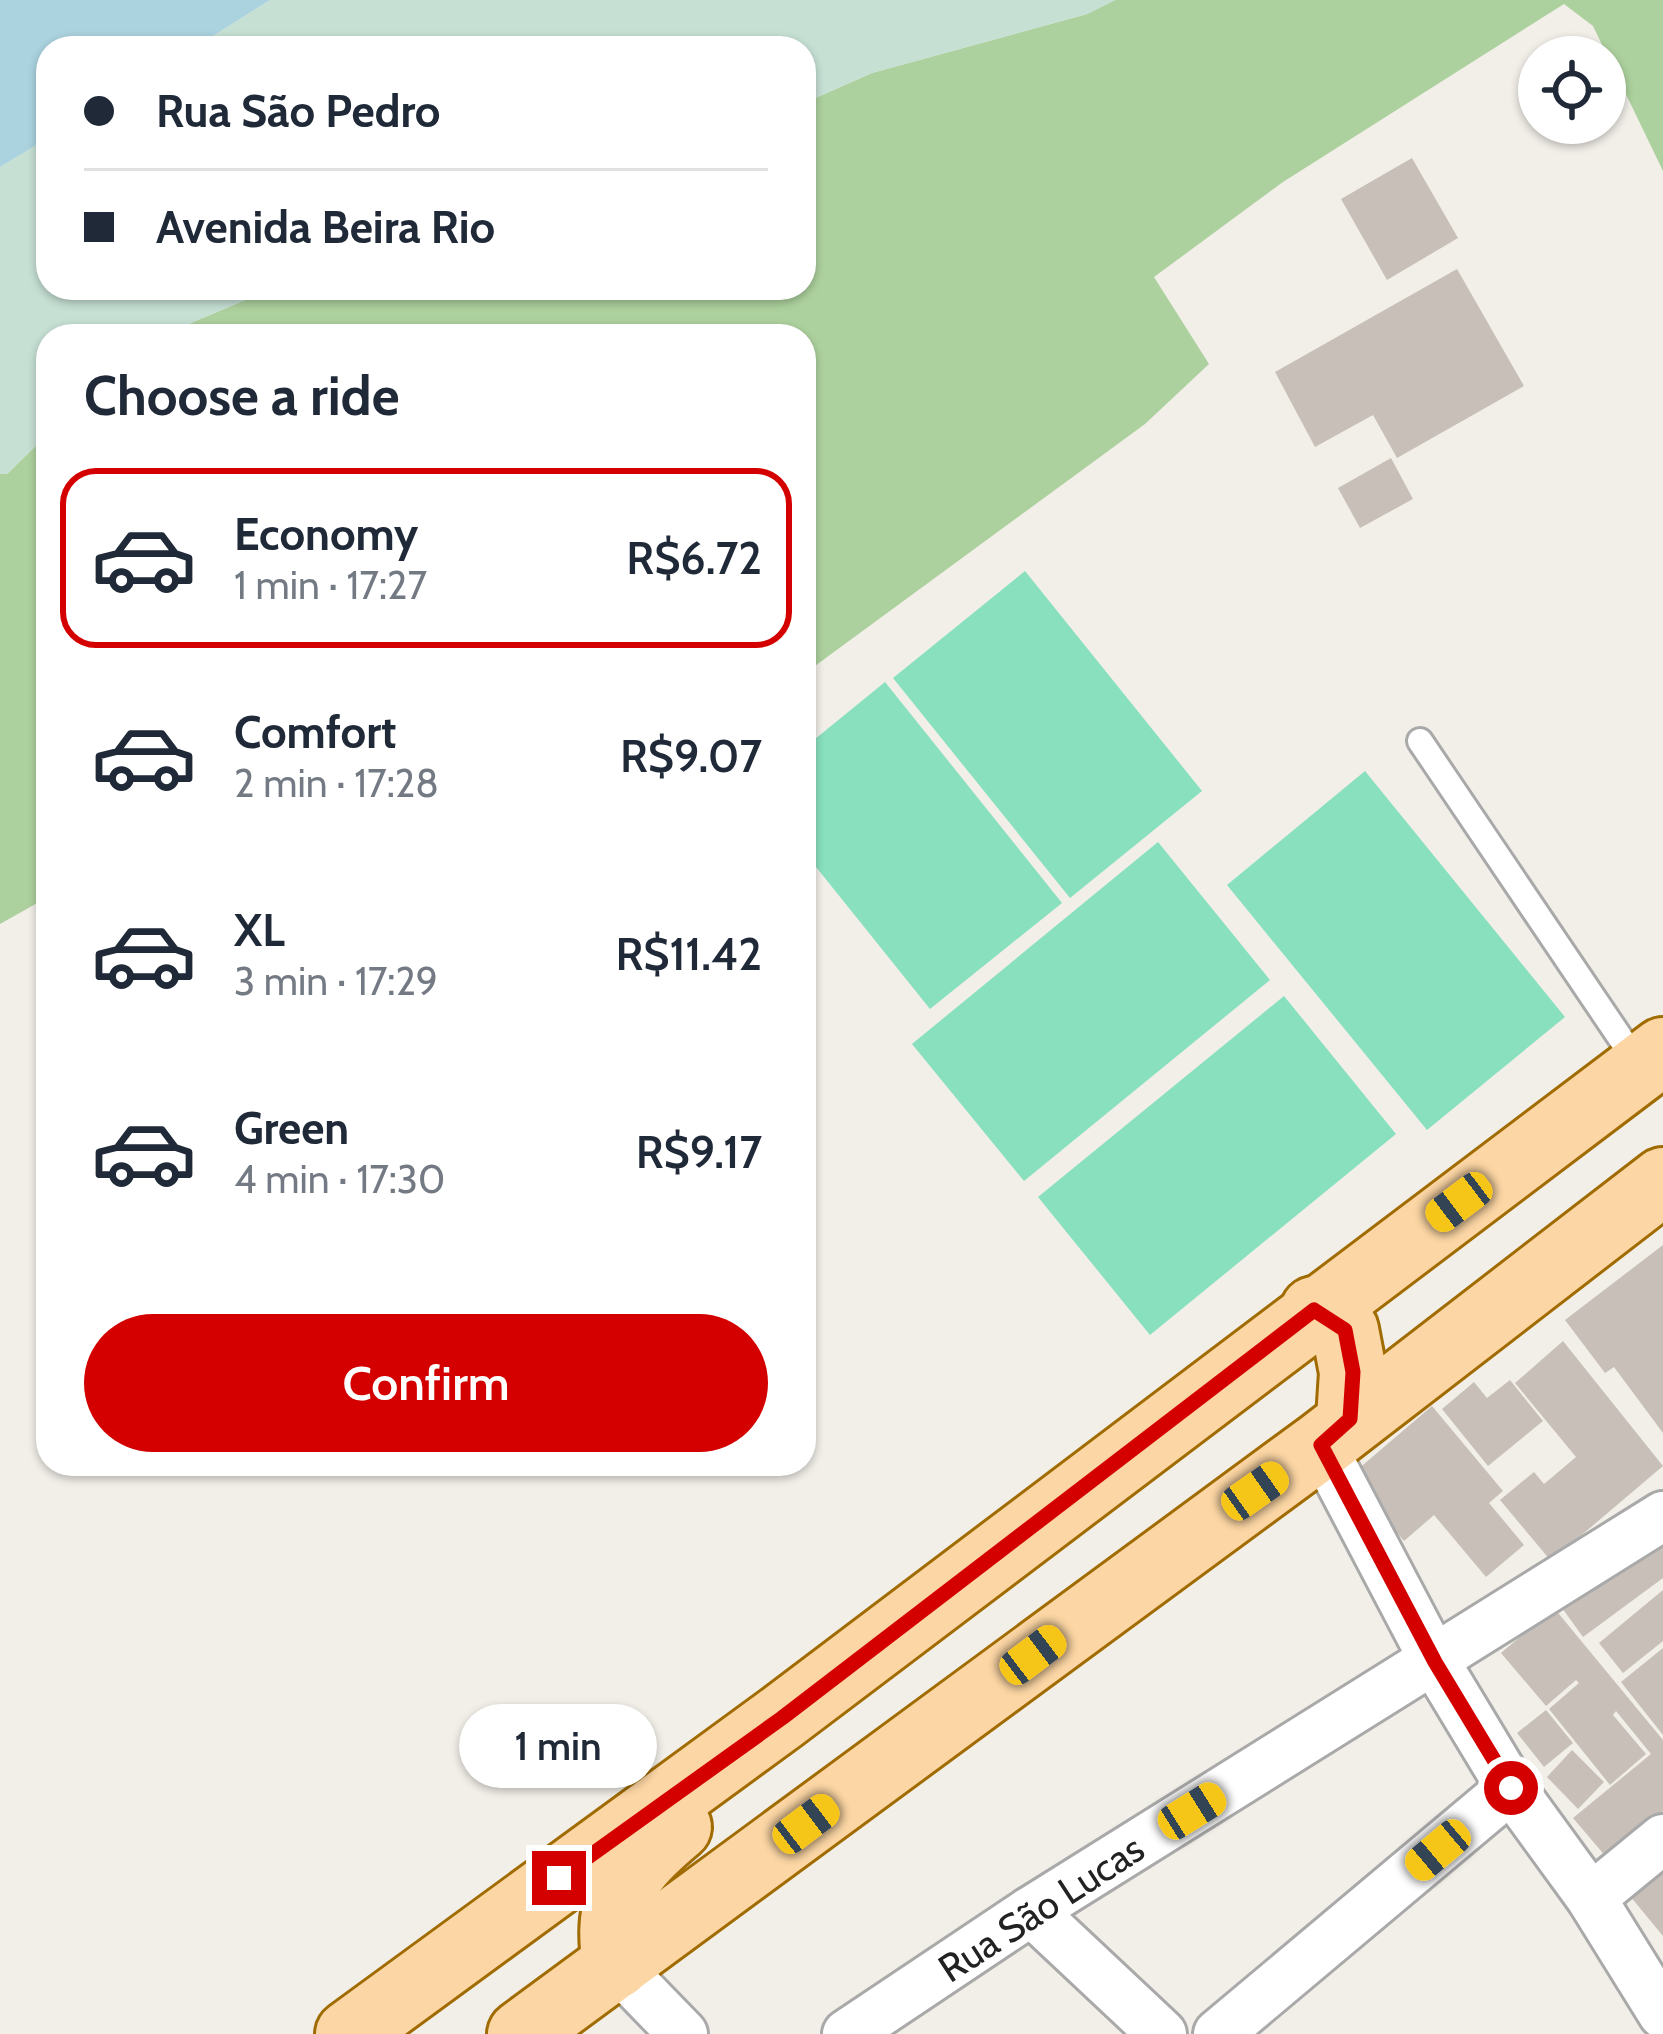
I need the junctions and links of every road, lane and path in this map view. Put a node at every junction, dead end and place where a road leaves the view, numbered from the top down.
1 (1420, 741) dead end
2 (1652, 1060) edge
3 (1663, 1181) edge
4 (1314, 1310) junction
5 (1335, 1432) junction
6 (1663, 1516) edge
7 (1435, 1662) junction
8 (782, 1718) junction
9 (1511, 1788) junction
10 (1663, 1839) edge
11 (1592, 1898) junction
12 (1031, 1911) junction
13 (616, 1965) junction
14 (1663, 2014) edge
15 (349, 2034) edge
16 (521, 2034) edge
17 (683, 2034) edge
18 (847, 2034) edge
19 (1162, 2034) edge
20 (1218, 2034) edge

1 - 2 lane
2 - 4 main road
3 - 5 main road
4 - 5 main road
4 - 8 main road
5 - 7 street
5 - 13 main road
6 - 7 street, Rua São Lucas
7 - 9 street
7 - 12 street, Rua São Lucas
8 - 13 main road
8 - 15 main road
9 - 11 street
9 - 20 street
10 - 11 street
11 - 14 street
12 - 18 street, Rua São Lucas
12 - 19 street
13 - 16 main road
13 - 17 street

